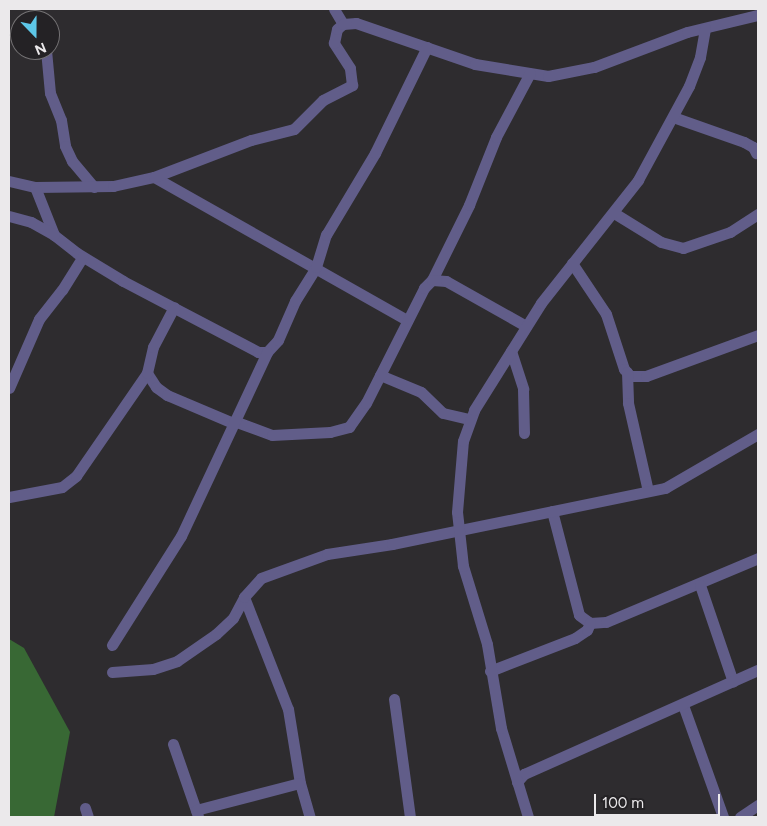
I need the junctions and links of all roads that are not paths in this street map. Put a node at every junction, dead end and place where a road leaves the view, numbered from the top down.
1 (334, 9) edge
2 (755, 13) edge
3 (343, 24) junction
4 (705, 28) junction
5 (427, 48) junction
6 (47, 60) edge
7 (530, 73) junction
8 (672, 118) junction
9 (756, 153) dead end
10 (154, 177) junction
11 (9, 181) edge
12 (35, 187) junction
13 (94, 187) junction
14 (614, 213) junction
15 (758, 214) edge
16 (9, 216) edge
17 (54, 235) junction
18 (83, 257) junction
19 (572, 263) junction
20 (316, 267) junction
21 (432, 280) junction
22 (174, 306) junction
23 (407, 320) junction
24 (526, 326) junction
25 (758, 335) edge
26 (510, 351) junction
27 (267, 352) junction
28 (627, 372) junction
29 (147, 373) junction
30 (380, 375) junction
31 (9, 388) edge
32 (470, 420) junction
33 (234, 422) junction
34 (524, 433) dead end
35 (758, 434) edge
36 (648, 491) junction
37 (9, 497) edge
38 (552, 511) junction
39 (457, 530) junction
40 (758, 558) edge
41 (700, 585) junction
42 (244, 596) junction
43 (590, 623) junction
44 (112, 645) dead end
45 (758, 670) edge
46 (490, 671) junction
47 (112, 672) dead end
48 (733, 682) junction
49 (394, 699) dead end
50 (683, 705) junction
51 (173, 744) dead end
52 (518, 775) junction
53 (300, 783) junction
54 (758, 805) edge
55 (197, 814) edge
56 (310, 817) edge
57 (410, 817) edge
58 (528, 817) edge
59 (723, 817) edge
60 (740, 817) edge

1 - 3 street
2 - 4 street
3 - 5 street
3 - 10 street
4 - 7 street
4 - 8 street
5 - 7 street
5 - 20 street
6 - 13 street
7 - 21 street
8 - 9 street
8 - 14 street
10 - 13 street
10 - 20 street
11 - 12 street
12 - 13 street
12 - 17 street
14 - 15 street
14 - 19 street
16 - 17 street
17 - 18 street
18 - 22 street
18 - 31 street
19 - 24 street
19 - 28 street
20 - 23 street
20 - 27 street
21 - 23 street
21 - 24 street
22 - 27 street
22 - 29 street
23 - 30 street
24 - 26 street
25 - 28 street
26 - 32 street
26 - 34 street
27 - 33 street
28 - 36 street
29 - 33 street
29 - 37 street
30 - 32 street
30 - 33 street
32 - 39 street
33 - 44 street
35 - 36 street
36 - 38 street
38 - 39 street
38 - 43 street
39 - 42 street
39 - 46 street
40 - 41 street
41 - 43 street
41 - 48 street
42 - 47 street
42 - 53 street
43 - 46 street
45 - 48 street
46 - 52 street
48 - 50 street
49 - 57 street
50 - 52 street
50 - 59 street
51 - 55 street
52 - 58 street
53 - 55 street
53 - 56 street
54 - 60 street

